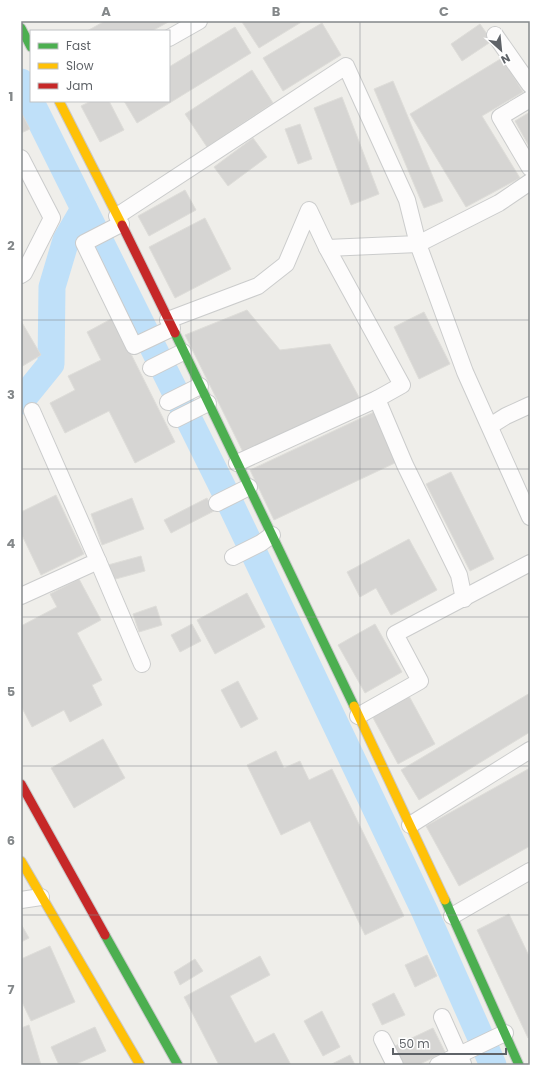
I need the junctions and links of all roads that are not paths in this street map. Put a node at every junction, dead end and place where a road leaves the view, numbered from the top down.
1 (199, 21) edge
2 (21, 28) edge
3 (495, 35) dead end
4 (170, 37) edge
5 (30, 45) edge
6 (530, 85) edge
7 (530, 99) edge
8 (61, 102) edge
9 (21, 158) edge
10 (530, 168) edge
11 (530, 182) edge
12 (120, 222) junction
13 (418, 244) junction
14 (327, 248) junction
15 (21, 275) edge
16 (170, 326) junction
17 (183, 352) junction
18 (151, 368) dead end
19 (199, 387) junction
20 (378, 399) junction
21 (168, 402) dead end
22 (207, 404) junction
23 (530, 405) edge
24 (32, 411) dead end
25 (176, 419) dead end
26 (490, 426) junction
27 (237, 463) junction
28 (248, 487) junction
29 (524, 488) edge
30 (217, 502) dead end
31 (530, 517) edge
32 (266, 539) junction
33 (233, 556) dead end
34 (98, 561) junction
35 (530, 563) edge
36 (21, 596) edge
37 (464, 599) junction
38 (142, 664) dead end
39 (358, 716) junction
40 (530, 750) edge
41 (21, 784) edge
42 (410, 825) junction
43 (21, 862) edge
44 (530, 871) edge
45 (41, 897) junction
46 (21, 900) edge
47 (452, 916) junction
48 (442, 1018) dead end
49 (500, 1035) junction
50 (382, 1039) dead end
51 (465, 1056) edge
52 (140, 1065) edge
53 (178, 1065) edge
54 (395, 1065) edge
55 (438, 1065) edge
56 (519, 1065) edge

1 - 4 street
2 - 5 street
3 - 6 street
7 - 10 street
8 - 12 street
9 - 15 street
11 - 13 street
12 - 13 street
12 - 16 street
12 - 16 street
13 - 14 street
13 - 26 street
14 - 16 street
14 - 20 street
16 - 17 street
17 - 18 street
17 - 19 street
19 - 21 street
19 - 22 street
20 - 27 street
20 - 37 street
22 - 25 street
22 - 27 street
23 - 26 street
24 - 34 street
26 - 29 street
27 - 28 street
28 - 30 street
28 - 32 street
29 - 31 street
32 - 33 street
32 - 39 street
34 - 36 street
34 - 38 street
35 - 37 street
37 - 39 street
39 - 42 street
40 - 42 street
41 - 53 street
42 - 47 street
43 - 45 street
44 - 47 street
45 - 46 street
45 - 52 street
47 - 49 street
48 - 51 street
49 - 51 street
49 - 56 street
50 - 54 street
51 - 55 street

